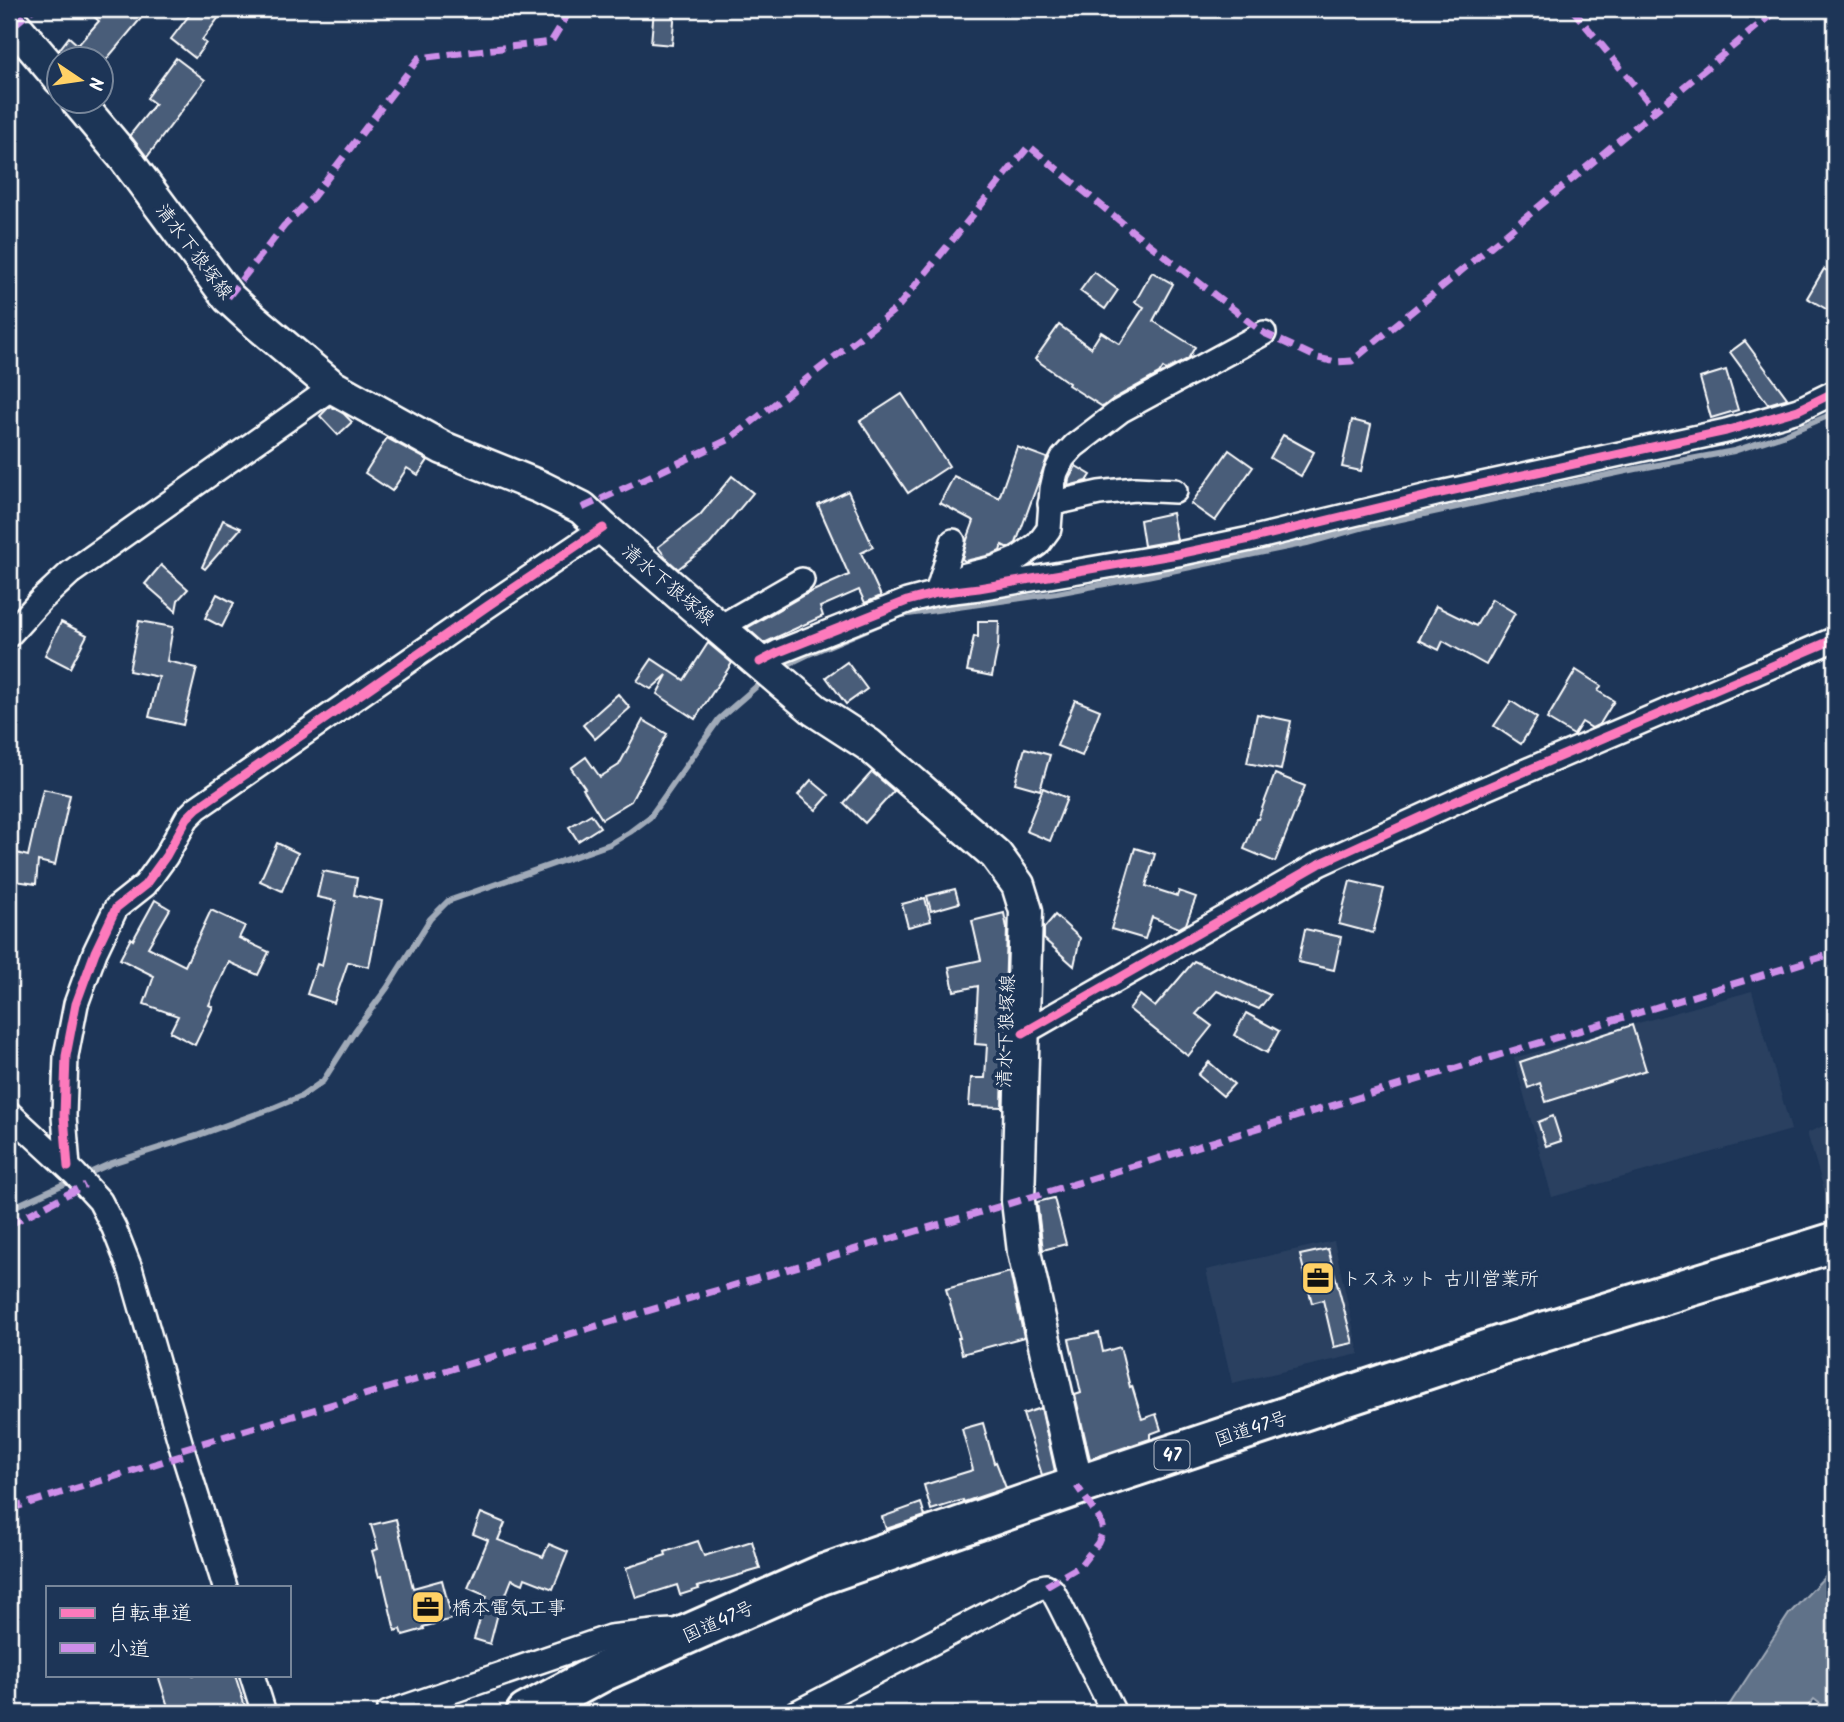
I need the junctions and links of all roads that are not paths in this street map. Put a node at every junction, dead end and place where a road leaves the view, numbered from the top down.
1 (10, 24) edge
2 (46, 64) edge
3 (90, 116) edge
4 (1264, 333) dead end
5 (333, 387) junction
6 (1835, 392) edge
7 (1175, 491) dead end
8 (1050, 504) junction
9 (603, 528) junction
10 (953, 541) dead end
11 (802, 580) dead end
12 (937, 593) junction
13 (720, 627) junction
14 (9, 635) edge
15 (1835, 639) edge
16 (769, 670) junction
17 (1023, 1033) junction
18 (9, 1113) edge
19 (75, 1174) junction
20 (1835, 1242) edge
21 (1077, 1486) junction
22 (225, 1586) edge
23 (696, 1631) junction
24 (252, 1676) edge
25 (264, 1713) edge
26 (388, 1713) edge
27 (526, 1713) edge
28 (796, 1713) edge
29 (1114, 1713) edge

1 - 2 main road
3 - 5 main road, 清水下狼塚線
4 - 8 street
5 - 9 main road, 清水下狼塚線
5 - 14 street
6 - 12 street
7 - 8 street
8 - 12 street
9 - 13 main road, 清水下狼塚線
9 - 19 street
10 - 12 street
11 - 13 street
12 - 16 street
13 - 16 main road, 清水下狼塚線
15 - 17 street
16 - 17 main road, 清水下狼塚線
17 - 21 main road, 清水下狼塚線
18 - 19 street
19 - 22 street
20 - 21 highway, 国道47号 / 47
21 - 23 highway, 国道47号 / 47
23 - 26 street
23 - 27 highway, 国道47号 / 47
24 - 25 street
28 - 29 street

